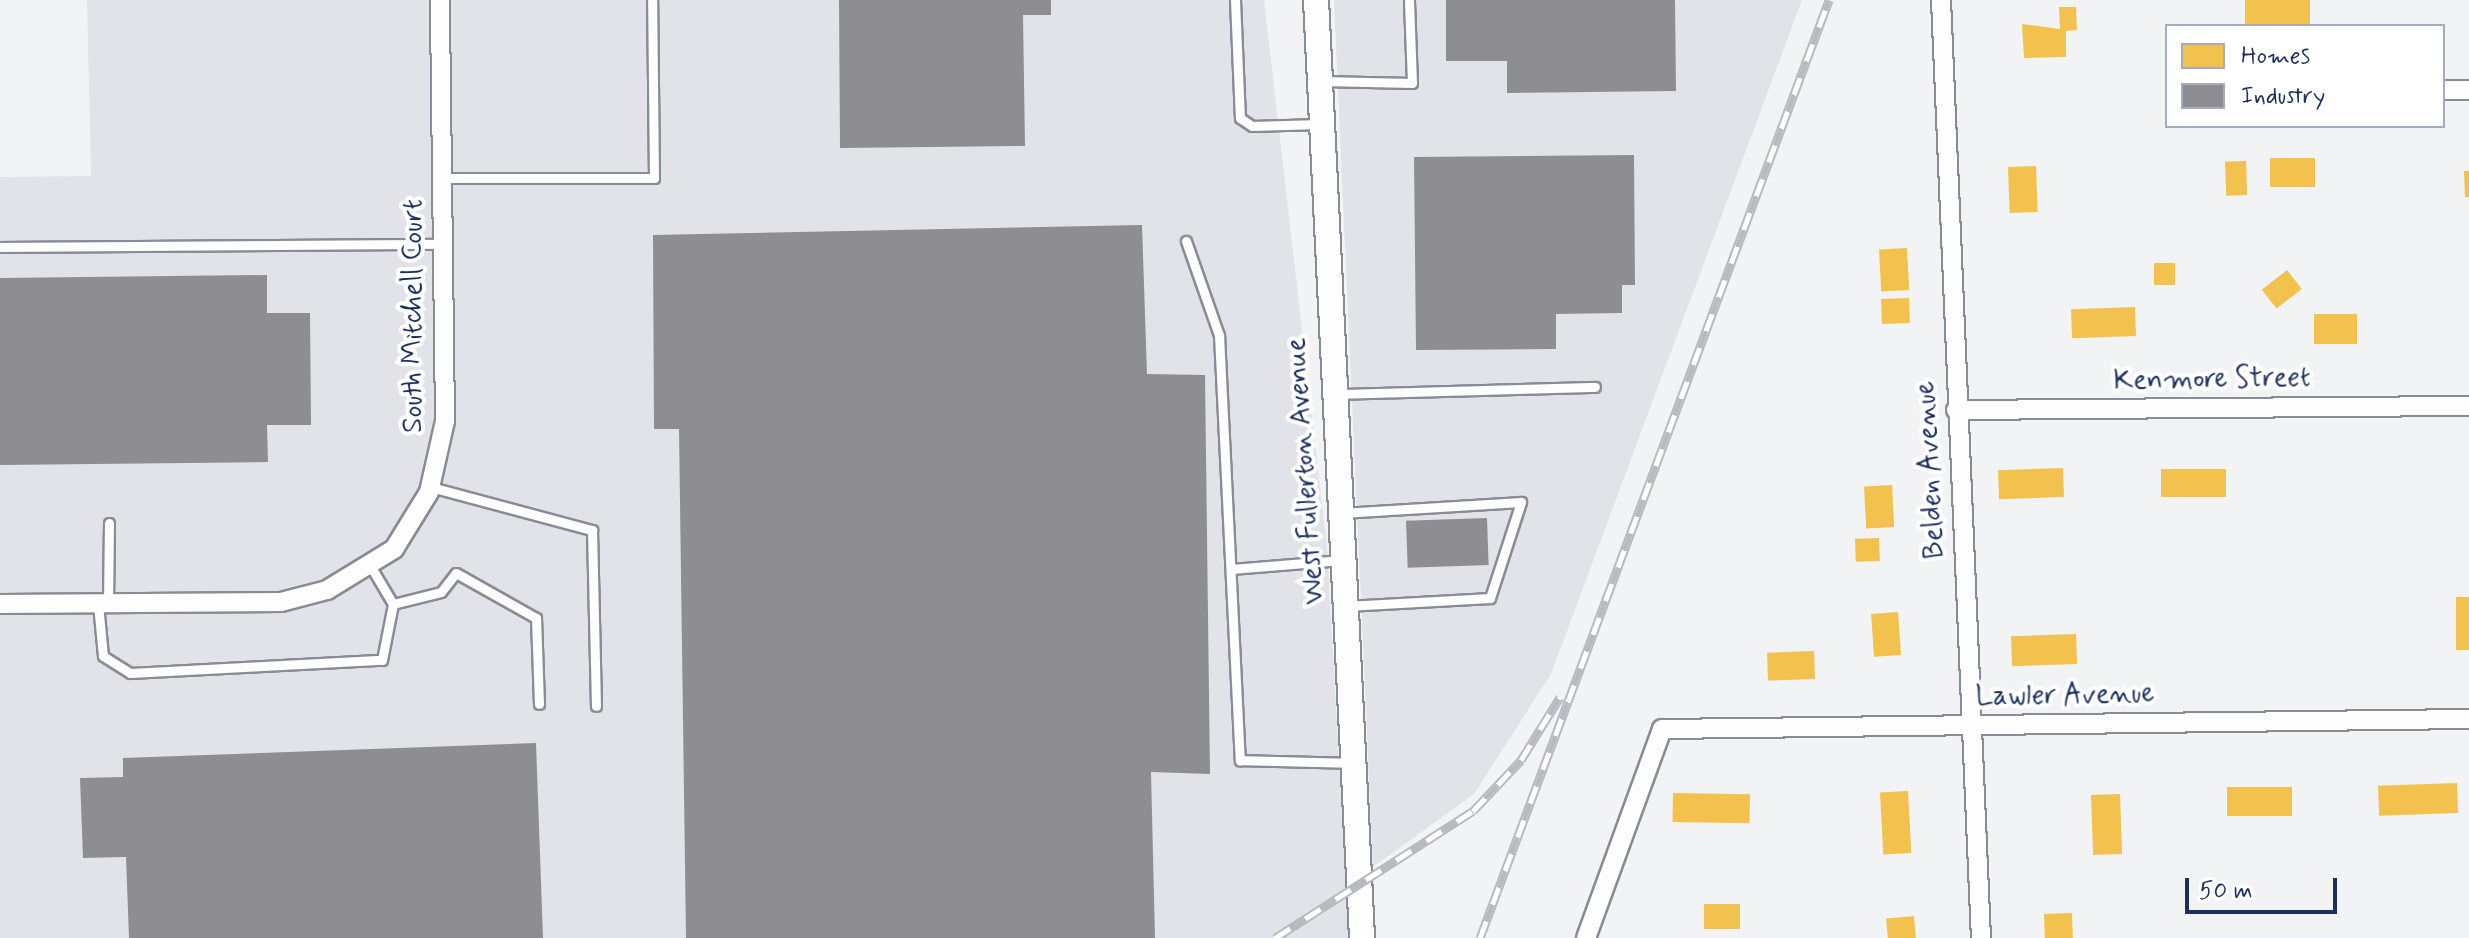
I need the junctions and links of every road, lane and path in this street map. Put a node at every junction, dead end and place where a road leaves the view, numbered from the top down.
1 (440, 0) edge
2 (652, 0) edge
3 (1235, 0) edge
4 (1316, 0) edge
5 (1409, 0) edge
6 (1941, 0) edge
7 (1319, 81) junction
8 (2445, 90) edge
9 (2469, 90) edge
10 (1319, 124) junction
11 (443, 178) junction
12 (1186, 241) dead end
13 (444, 244) junction
14 (0, 247) edge
15 (1595, 387) dead end
16 (1331, 395) junction
17 (2469, 406) edge
18 (1956, 410) junction
19 (431, 487) junction
20 (1339, 514) junction
21 (109, 523) dead end
22 (1342, 560) junction
23 (371, 567) junction
24 (1231, 569) junction
25 (0, 604) edge
26 (103, 604) junction
27 (393, 604) junction
28 (1345, 606) junction
29 (539, 704) dead end
30 (596, 706) dead end
31 (2469, 719) edge
32 (1971, 725) junction
33 (1355, 763) junction
34 (1362, 938) edge
35 (1586, 938) edge
36 (1981, 938) edge

1 - 11 street, South Mitchell Court
2 - 11 lane
3 - 10 lane
4 - 7 street, West Fullerton Avenue
5 - 7 lane
6 - 18 street, Belden Avenue
7 - 10 street, West Fullerton Avenue
8 - 9 street
10 - 16 street, West Fullerton Avenue
11 - 13 street, South Mitchell Court
12 - 24 lane
13 - 14 lane
13 - 19 street, South Mitchell Court
15 - 16 lane
16 - 20 street, West Fullerton Avenue
17 - 18 street, Kenmore Street
18 - 32 street, Belden Avenue
19 - 23 street, South Mitchell Court
19 - 30 lane
20 - 22 street, West Fullerton Avenue
20 - 28 lane
21 - 26 lane
22 - 24 lane
22 - 28 street, West Fullerton Avenue
23 - 26 street, South Mitchell Court
23 - 27 lane
24 - 33 lane
25 - 26 street, South Mitchell Court
26 - 27 lane
27 - 29 lane
28 - 33 street, West Fullerton Avenue
31 - 32 street, Lawler Avenue
32 - 35 street, Lawler Avenue
32 - 36 street, Belden Avenue
33 - 34 street, West Fullerton Avenue

